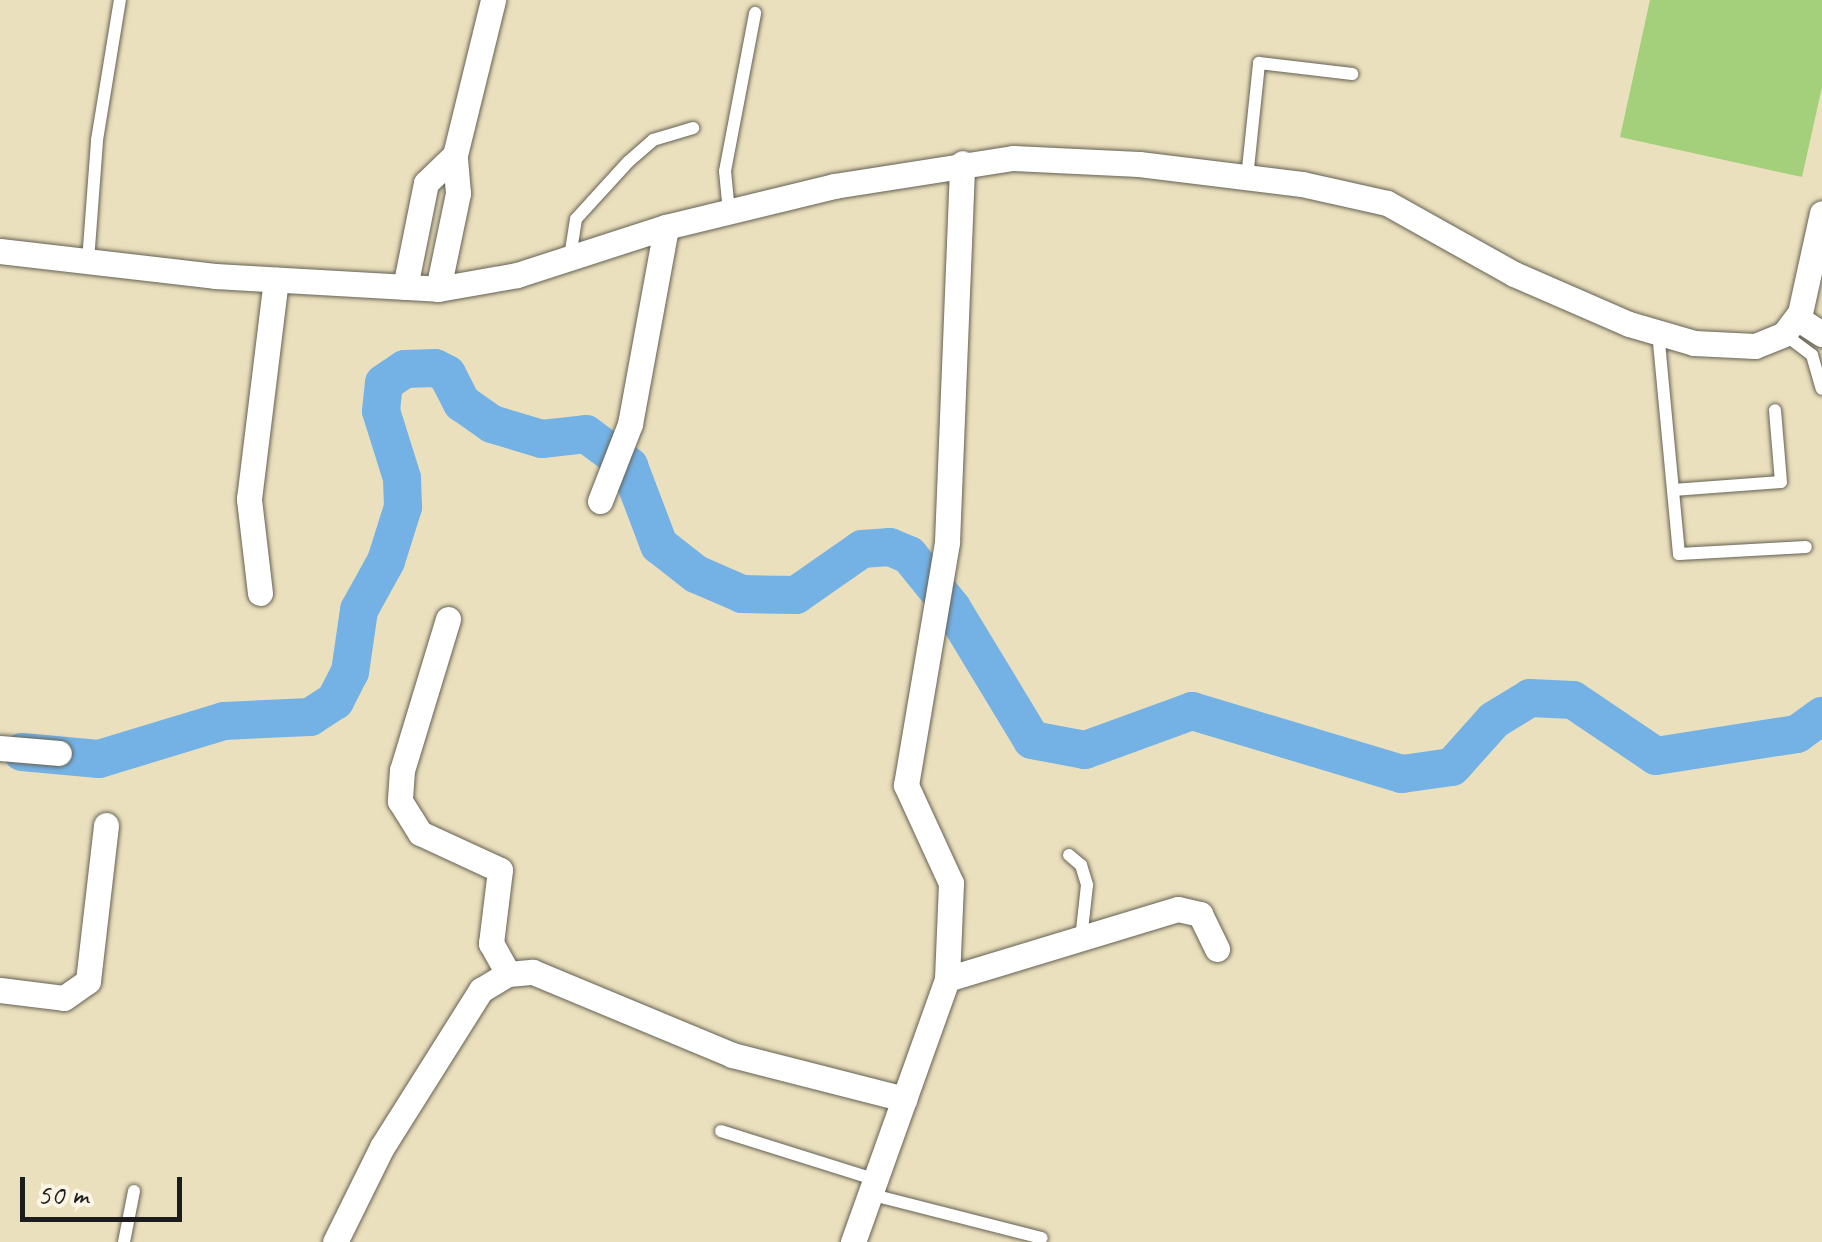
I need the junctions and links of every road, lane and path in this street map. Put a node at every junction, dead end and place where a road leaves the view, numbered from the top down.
1 (120, 0) edge
2 (492, 0) edge
3 (756, 14) dead end
4 (1352, 74) dead end
5 (693, 128) dead end
6 (455, 155) junction
7 (962, 163) junction
8 (1247, 178) junction
9 (730, 212) junction
10 (666, 227) junction
11 (1821, 227) edge
12 (0, 251) edge
13 (570, 257) junction
14 (88, 261) junction
15 (276, 280) junction
16 (405, 287) junction
17 (449, 288) junction
18 (1790, 326) junction
19 (1658, 332) junction
20 (1822, 334) edge
21 (1822, 389) edge
22 (1775, 410) dead end
23 (1673, 490) junction
24 (600, 501) dead end
25 (1806, 548) dead end
26 (260, 594) dead end
27 (448, 619) dead end
28 (0, 748) edge
29 (59, 753) dead end
30 (106, 825) dead end
31 (1069, 856) dead end
32 (1081, 939) junction
33 (1216, 949) dead end
34 (508, 974) junction
35 (947, 978) junction
36 (0, 990) edge
37 (904, 1099) junction
38 (721, 1131) dead end
39 (876, 1188) junction
40 (134, 1192) dead end
41 (1042, 1238) dead end
42 (124, 1242) edge
43 (336, 1242) edge
44 (852, 1242) edge

1 - 14 lane
2 - 6 street
3 - 9 lane
4 - 8 lane
5 - 13 lane
6 - 16 street
6 - 17 street
7 - 8 street
7 - 9 street
7 - 35 street
8 - 19 street
9 - 10 street
10 - 13 street
10 - 24 street
11 - 18 street
12 - 14 street
13 - 17 street
14 - 15 street
15 - 16 street
15 - 26 street
16 - 17 street
18 - 19 street
18 - 20 street
18 - 21 lane
19 - 23 lane
22 - 23 lane
23 - 25 lane
27 - 34 street
28 - 29 street
30 - 36 street
31 - 32 lane
32 - 33 street
32 - 35 street
34 - 37 street
34 - 43 street
35 - 37 street
37 - 39 street
38 - 39 lane
39 - 41 lane
39 - 44 street
40 - 42 lane

